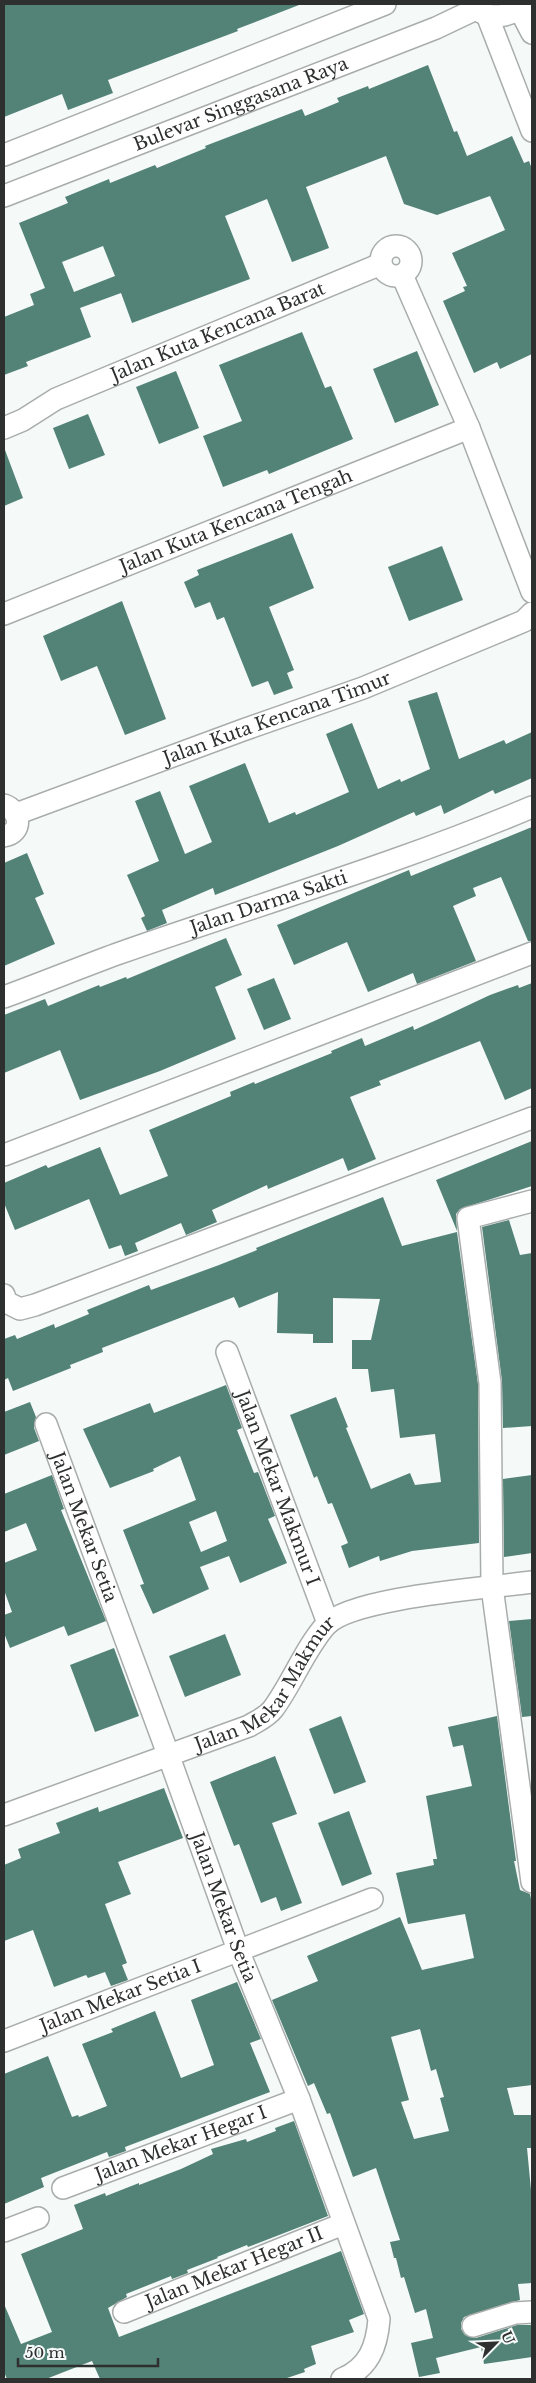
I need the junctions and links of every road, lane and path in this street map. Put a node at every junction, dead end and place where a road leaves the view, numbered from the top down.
1 (385, 4) edge
2 (520, 6) edge
3 (478, 10) edge
4 (532, 32) edge
5 (532, 131) edge
6 (4, 155) edge
7 (4, 196) edge
8 (56, 399) junction
9 (4, 412) edge
10 (4, 428) edge
11 (469, 428) junction
12 (532, 592) edge
13 (532, 613) edge
14 (4, 614) edge
15 (532, 807) edge
16 (10, 809) edge
17 (4, 836) edge
18 (532, 952) edge
19 (4, 997) edge
20 (532, 1118) edge
21 (4, 1155) edge
22 (532, 1201) edge
23 (4, 1295) edge
24 (227, 1352) dead end
25 (46, 1424) dead end
26 (532, 1582) edge
27 (492, 1587) junction
28 (328, 1623) junction
29 (168, 1754) junction
30 (4, 1815) edge
31 (529, 1833) edge
32 (532, 1882) edge
33 (372, 1899) dead end
34 (238, 1950) junction
35 (4, 2041) edge
36 (299, 2099) junction
37 (63, 2188) dead end
38 (38, 2218) dead end
39 (343, 2224) junction
40 (4, 2231) edge
41 (124, 2312) dead end
42 (532, 2312) edge
43 (473, 2326) dead end
44 (342, 2379) edge

1 - 6 street
2 - 3 street, Bulevar Singgasana Raya
2 - 4 street
3 - 5 street
3 - 7 street, Bulevar Singgasana Raya
8 - 9 street, Jalan Kuta Kencana Barat
8 - 10 street, Jalan Kuta Kencana Barat
8 - 11 street, Jalan Kuta Kencana Barat
11 - 12 street
11 - 14 street, Jalan Kuta Kencana Tengah
13 - 16 street, Jalan Kuta Kencana Timur
15 - 19 street, Jalan Darma Sakti
16 - 17 street
18 - 21 street
20 - 23 street
22 - 27 street
24 - 28 street, Jalan Mekar Makmur I
25 - 29 street, Jalan Mekar Setia
26 - 27 street, Jalan Mekar Makmur
27 - 28 street, Jalan Mekar Makmur
27 - 31 street
28 - 29 street, Jalan Mekar Makmur
29 - 30 street, Jalan Mekar Makmur
29 - 34 street, Jalan Mekar Setia
31 - 32 street
33 - 34 street, Jalan Mekar Setia I
34 - 35 street, Jalan Mekar Setia I
34 - 36 street, Jalan Mekar Setia
36 - 37 street, Jalan Mekar Hegar I
36 - 39 street, Jalan Mekar Setia
38 - 40 street
39 - 41 street, Jalan Mekar Hegar II
39 - 44 street, Jalan Mekar Setia
42 - 43 street

